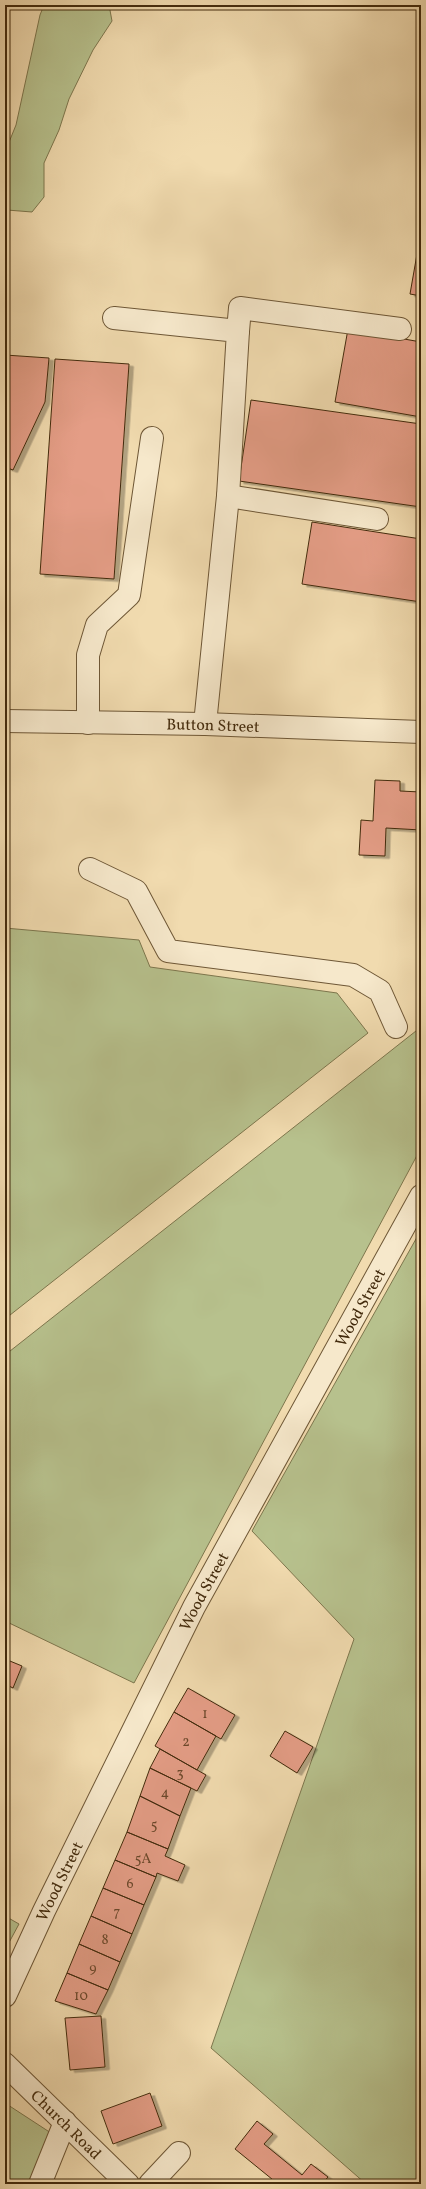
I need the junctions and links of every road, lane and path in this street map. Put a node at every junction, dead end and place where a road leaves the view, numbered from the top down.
1 (114, 318) dead end
2 (400, 329) dead end
3 (238, 331) junction
4 (152, 438) dead end
5 (228, 496) junction
6 (377, 519) dead end
7 (5, 721) edge
8 (88, 723) junction
9 (205, 724) junction
10 (421, 732) edge
11 (90, 869) dead end
12 (396, 1027) dead end
13 (421, 1196) edge
14 (5, 1996) edge
15 (5, 2064) edge
16 (65, 2122) junction
17 (179, 2154) dead end
18 (40, 2184) edge
19 (128, 2184) edge
20 (150, 2184) edge

1 - 3 street
2 - 3 street
3 - 5 street
4 - 8 street
5 - 6 street
5 - 9 street
7 - 8 street, Button Street
8 - 9 street, Button Street
9 - 10 street, Button Street
11 - 12 street
13 - 14 street, Wood Street
15 - 16 street, Church Road
16 - 18 street
16 - 19 street, Church Road
17 - 20 street

